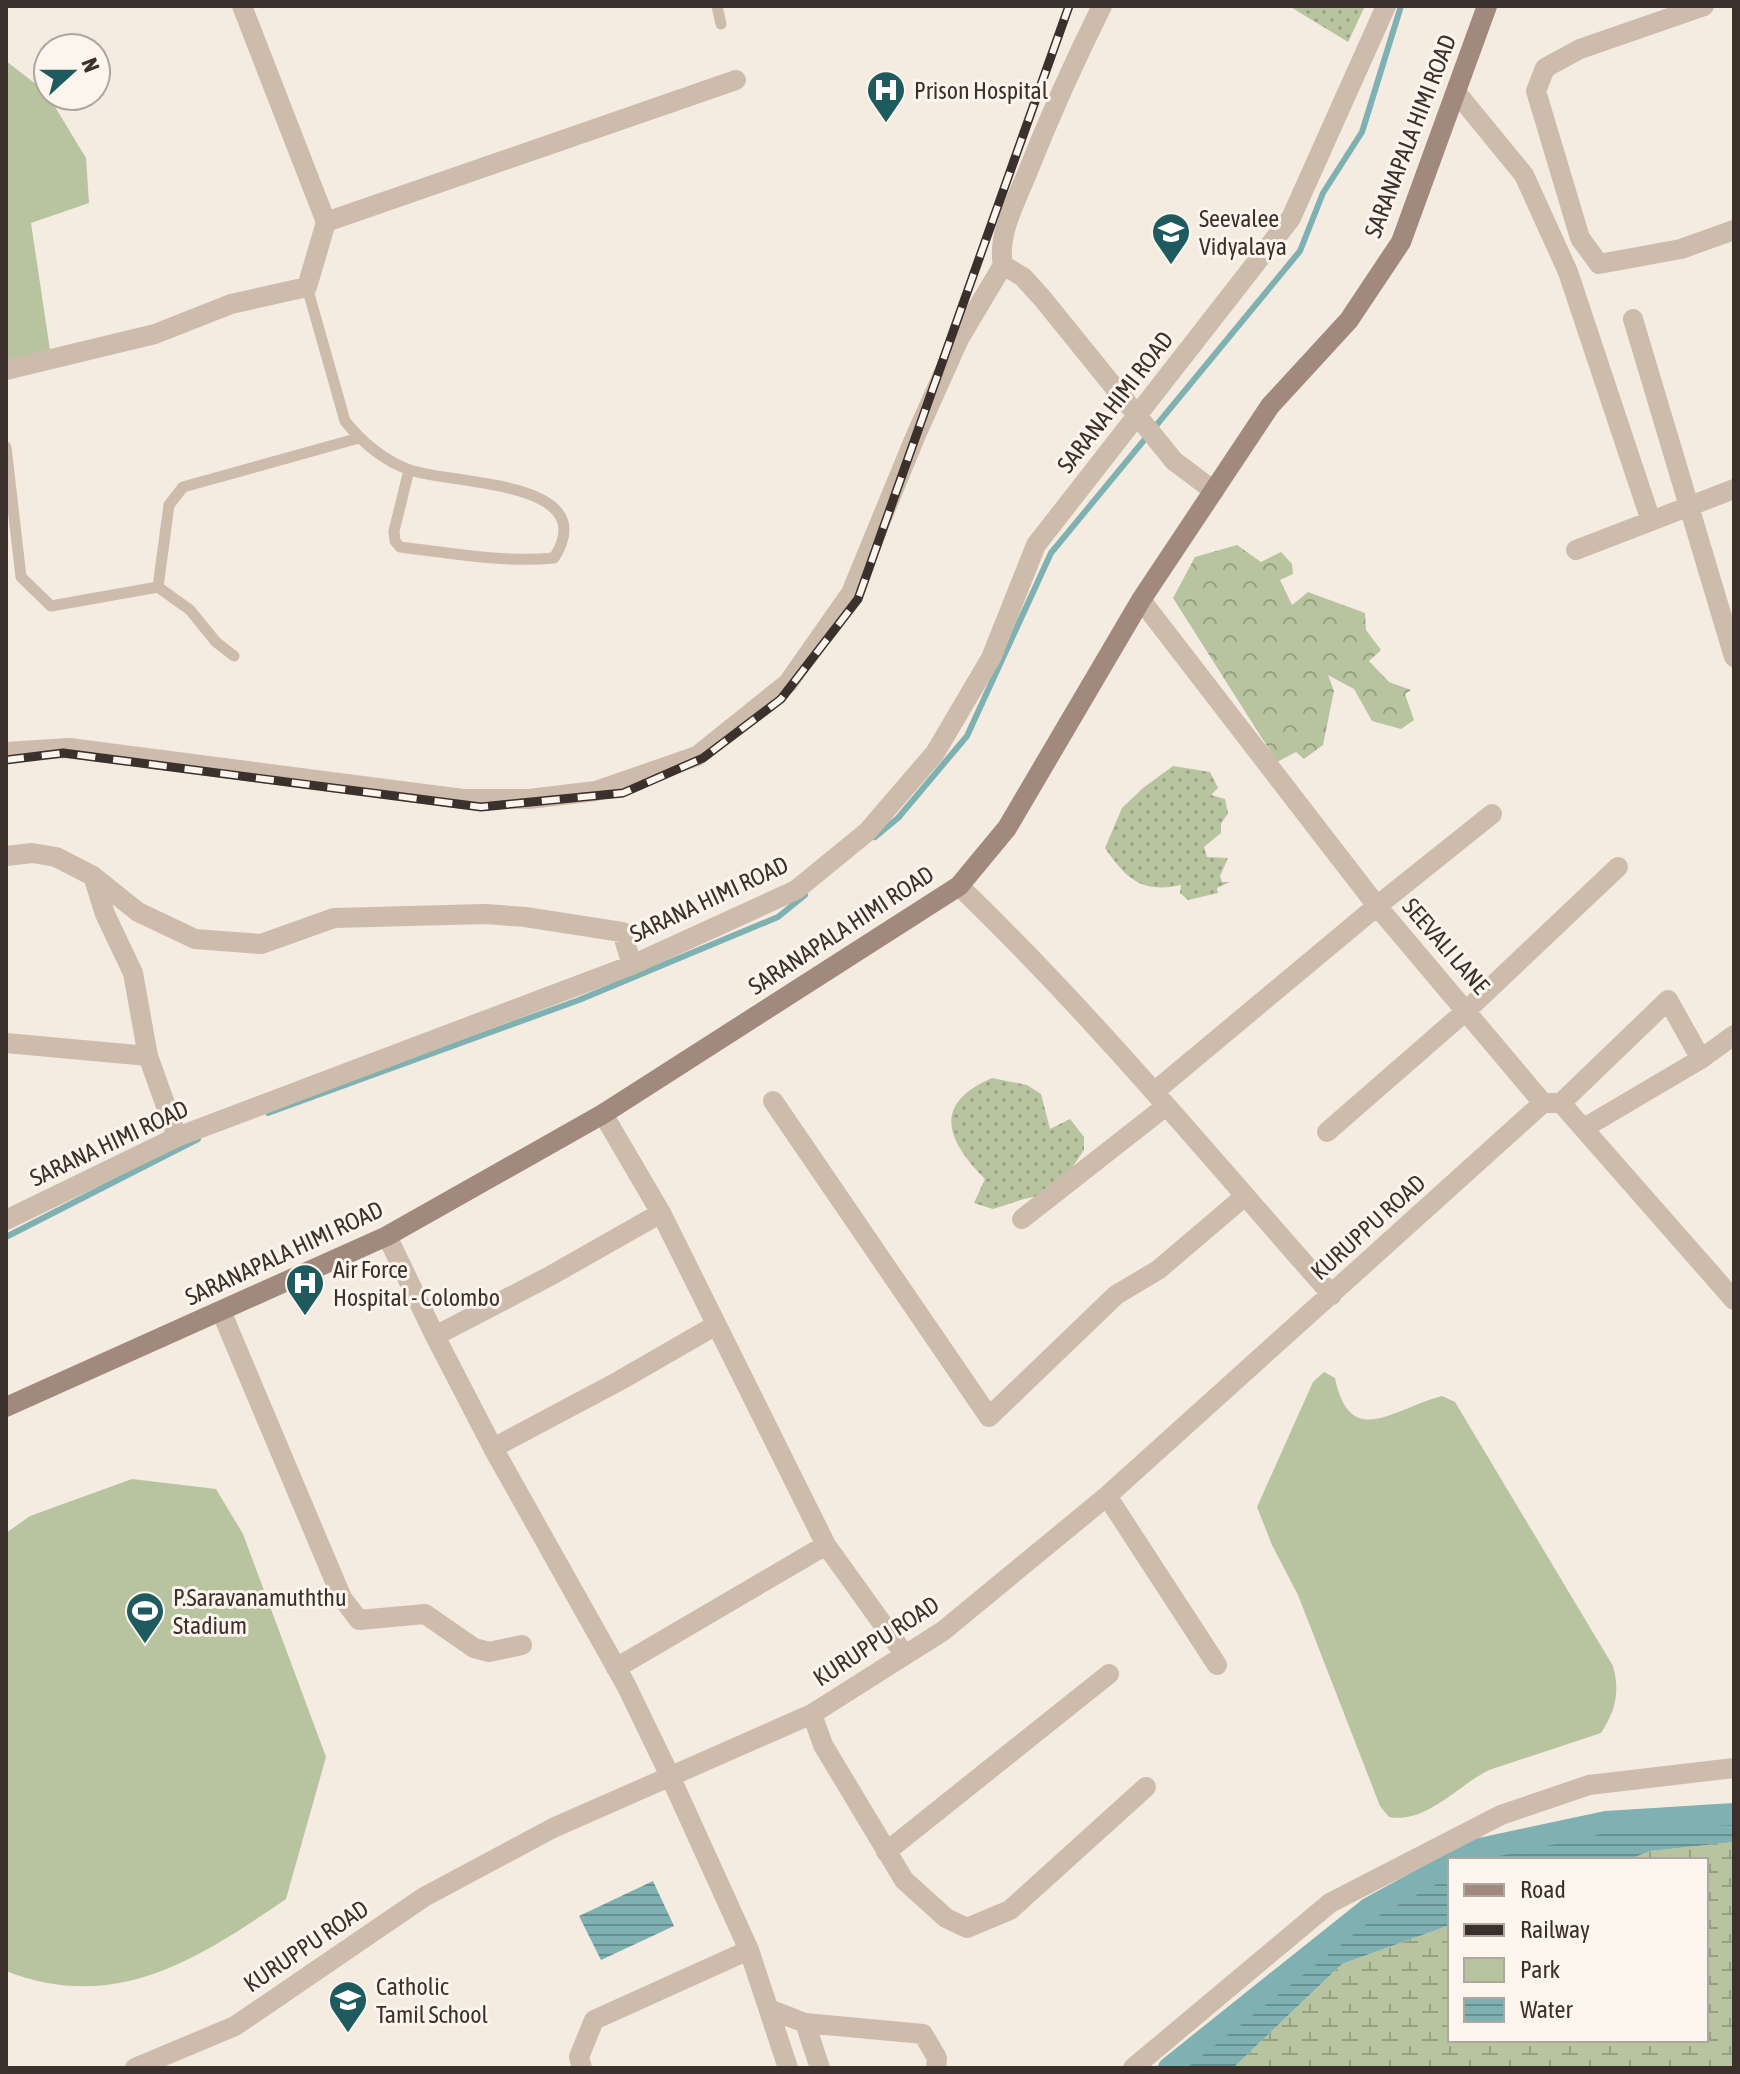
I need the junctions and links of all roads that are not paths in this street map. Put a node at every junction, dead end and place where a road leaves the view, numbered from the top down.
1 (242, 6) edge
2 (717, 6) edge
3 (1102, 6) edge
4 (1386, 6) edge
5 (1487, 6) edge
6 (1704, 6) edge
7 (721, 24) dead end
8 (736, 80) dead end
9 (1456, 92) junction
10 (326, 222) junction
11 (1734, 230) edge
12 (1003, 265) junction
13 (307, 287) junction
14 (1633, 319) dead end
15 (6, 370) edge
16 (1145, 425) junction
17 (359, 438) junction
18 (6, 447) edge
19 (409, 470) junction
20 (1734, 489) edge
21 (1214, 491) junction
22 (1689, 505) junction
23 (1651, 521) junction
24 (1576, 550) dead end
25 (158, 587) junction
26 (1141, 600) junction
27 (234, 656) dead end
28 (1734, 657) edge
29 (6, 752) edge
30 (1492, 814) dead end
31 (6, 856) edge
32 (1618, 867) dead end
33 (93, 876) junction
34 (959, 886) junction
35 (1377, 906) junction
36 (632, 965) junction
37 (1467, 1010) junction
38 (1734, 1035) edge
39 (6, 1043) edge
40 (148, 1056) junction
41 (1701, 1059) junction
42 (1160, 1099) junction
43 (773, 1101) dead end
44 (1552, 1103) junction
45 (603, 1114) junction
46 (1584, 1128) junction
47 (1327, 1132) dead end
48 (177, 1137) junction
49 (1245, 1196) junction
50 (661, 1213) junction
51 (1022, 1219) dead end
52 (6, 1220) edge
53 (387, 1236) junction
54 (1332, 1295) junction
55 (1734, 1300) edge
56 (221, 1311) junction
57 (716, 1325) junction
58 (435, 1336) junction
59 (6, 1407) edge
60 (493, 1448) junction
61 (1107, 1496) junction
62 (826, 1545) junction
63 (522, 1645) dead end
64 (905, 1655) junction
65 (1217, 1665) dead end
66 (616, 1668) junction
67 (1109, 1674) dead end
68 (812, 1714) junction
69 (1734, 1768) edge
70 (670, 1776) junction
71 (1146, 1787) dead end
72 (886, 1852) junction
73 (749, 1950) junction
74 (769, 2009) junction
75 (805, 2023) junction
76 (135, 2068) edge
77 (582, 2068) edge
78 (788, 2068) edge
79 (820, 2068) edge
80 (936, 2068) edge
81 (1133, 2068) edge

1 - 10 street
2 - 7 lane
3 - 12 street
4 - 16 street, SARANA HIMI ROAD
5 - 9 street, SARANAPALA HIMI ROAD
6 - 11 street
8 - 10 street
9 - 21 street, SARANAPALA HIMI ROAD
9 - 23 street
10 - 13 street
12 - 16 street
12 - 29 street
13 - 15 street
13 - 17 lane
14 - 22 street
16 - 21 street
16 - 36 street, SARANA HIMI ROAD
17 - 19 lane
17 - 25 lane
18 - 25 lane
19 - 19 lane
20 - 22 street
21 - 26 street, SARANAPALA HIMI ROAD
22 - 23 street
22 - 28 street
23 - 24 street
25 - 27 lane
26 - 34 street, SARANAPALA HIMI ROAD
26 - 35 street, SEEVALI LANE
30 - 35 street
31 - 33 street
32 - 37 street
33 - 36 street
33 - 40 street
34 - 42 street
34 - 45 street, SARANAPALA HIMI ROAD
35 - 37 street, SEEVALI LANE
35 - 42 street
36 - 48 street, SARANA HIMI ROAD
37 - 44 street, SEEVALI LANE
37 - 47 street
38 - 41 street
39 - 40 street
40 - 48 street
41 - 44 street, KURUPPU ROAD
41 - 46 street
42 - 49 street
42 - 51 street
43 - 49 street
44 - 46 street, SEEVALI LANE
44 - 54 street, KURUPPU ROAD
45 - 50 street
45 - 53 street, SARANAPALA HIMI ROAD
46 - 55 street, SEEVALI LANE
48 - 52 street, SARANA HIMI ROAD
49 - 54 street
50 - 57 street
50 - 58 street
53 - 56 street, SARANAPALA HIMI ROAD
53 - 58 street
54 - 61 street, KURUPPU ROAD
56 - 59 street, SARANAPALA HIMI ROAD
56 - 63 street
57 - 60 street
57 - 62 street
58 - 60 street
60 - 66 street
61 - 64 street, KURUPPU ROAD
61 - 65 street
62 - 64 street
62 - 66 street
64 - 68 street, KURUPPU ROAD
66 - 70 street
67 - 72 street
68 - 70 street, KURUPPU ROAD
68 - 72 street
69 - 81 street
70 - 73 street
70 - 76 street, KURUPPU ROAD
71 - 72 street
73 - 74 street
73 - 77 street
74 - 75 street
74 - 78 street
75 - 79 street
75 - 80 street

